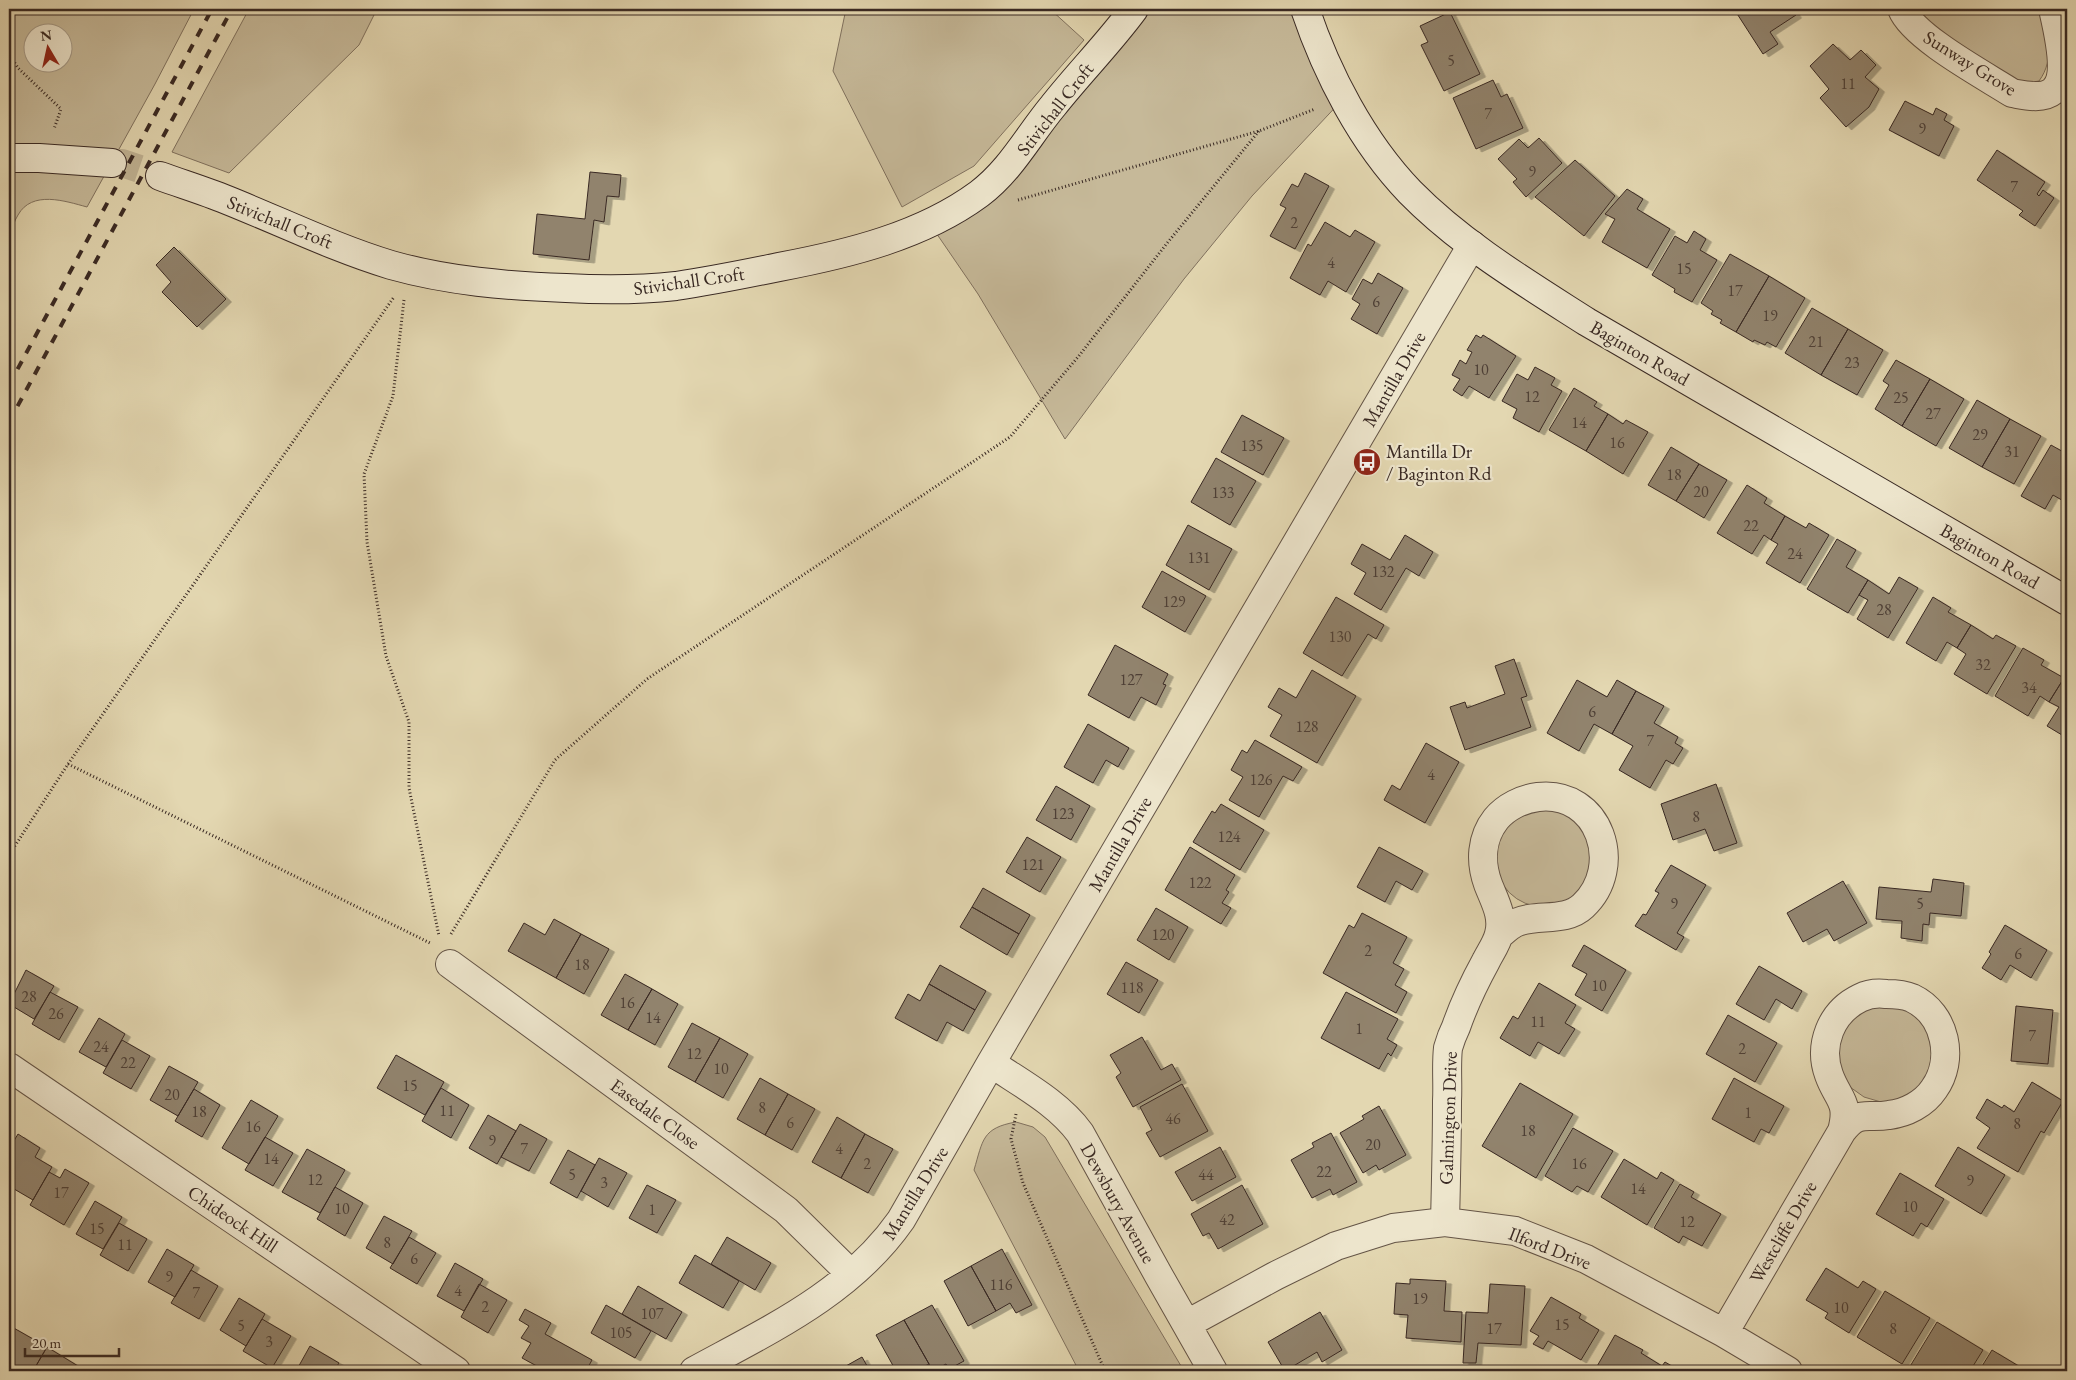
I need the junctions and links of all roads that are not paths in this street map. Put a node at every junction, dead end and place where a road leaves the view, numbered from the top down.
1 (1134, 9) edge
2 (1305, 9) edge
3 (1902, 9) edge
4 (2052, 9) edge
5 (9, 158) edge
6 (112, 163) tunnel mouth
7 (160, 176) tunnel mouth
8 (1472, 245) junction
9 (2067, 600) edge
10 (1500, 935) junction
11 (446, 957) road end
12 (992, 1063) junction
13 (9, 1067) edge
14 (1842, 1131) junction
15 (1445, 1222) junction
16 (851, 1274) junction
17 (1187, 1324) junction
18 (1724, 1333) junction
19 (456, 1371) edge
20 (694, 1371) edge
21 (1214, 1371) edge
22 (1788, 1371) edge

1 - 7 street, Stivichall Croft
2 - 8 street, Baginton Road
3 - 4 street, Sunway Grove
5 - 6 street
8 - 9 street, Baginton Road
8 - 12 street, Mantilla Drive
10 - 10 street, Galmington Drive
10 - 15 street, Galmington Drive
11 - 16 street, Easedale Close
12 - 16 street, Mantilla Drive
12 - 17 street, Dewsbury Avenue
13 - 19 street, Chideock Hill
14 - 14 street, Westcliffe Drive
14 - 18 street, Westcliffe Drive
15 - 17 street, Ilford Drive
15 - 18 street, Ilford Drive
16 - 20 street, Mantilla Drive
17 - 21 street, Dewsbury Avenue
18 - 22 street, Ilford Drive

